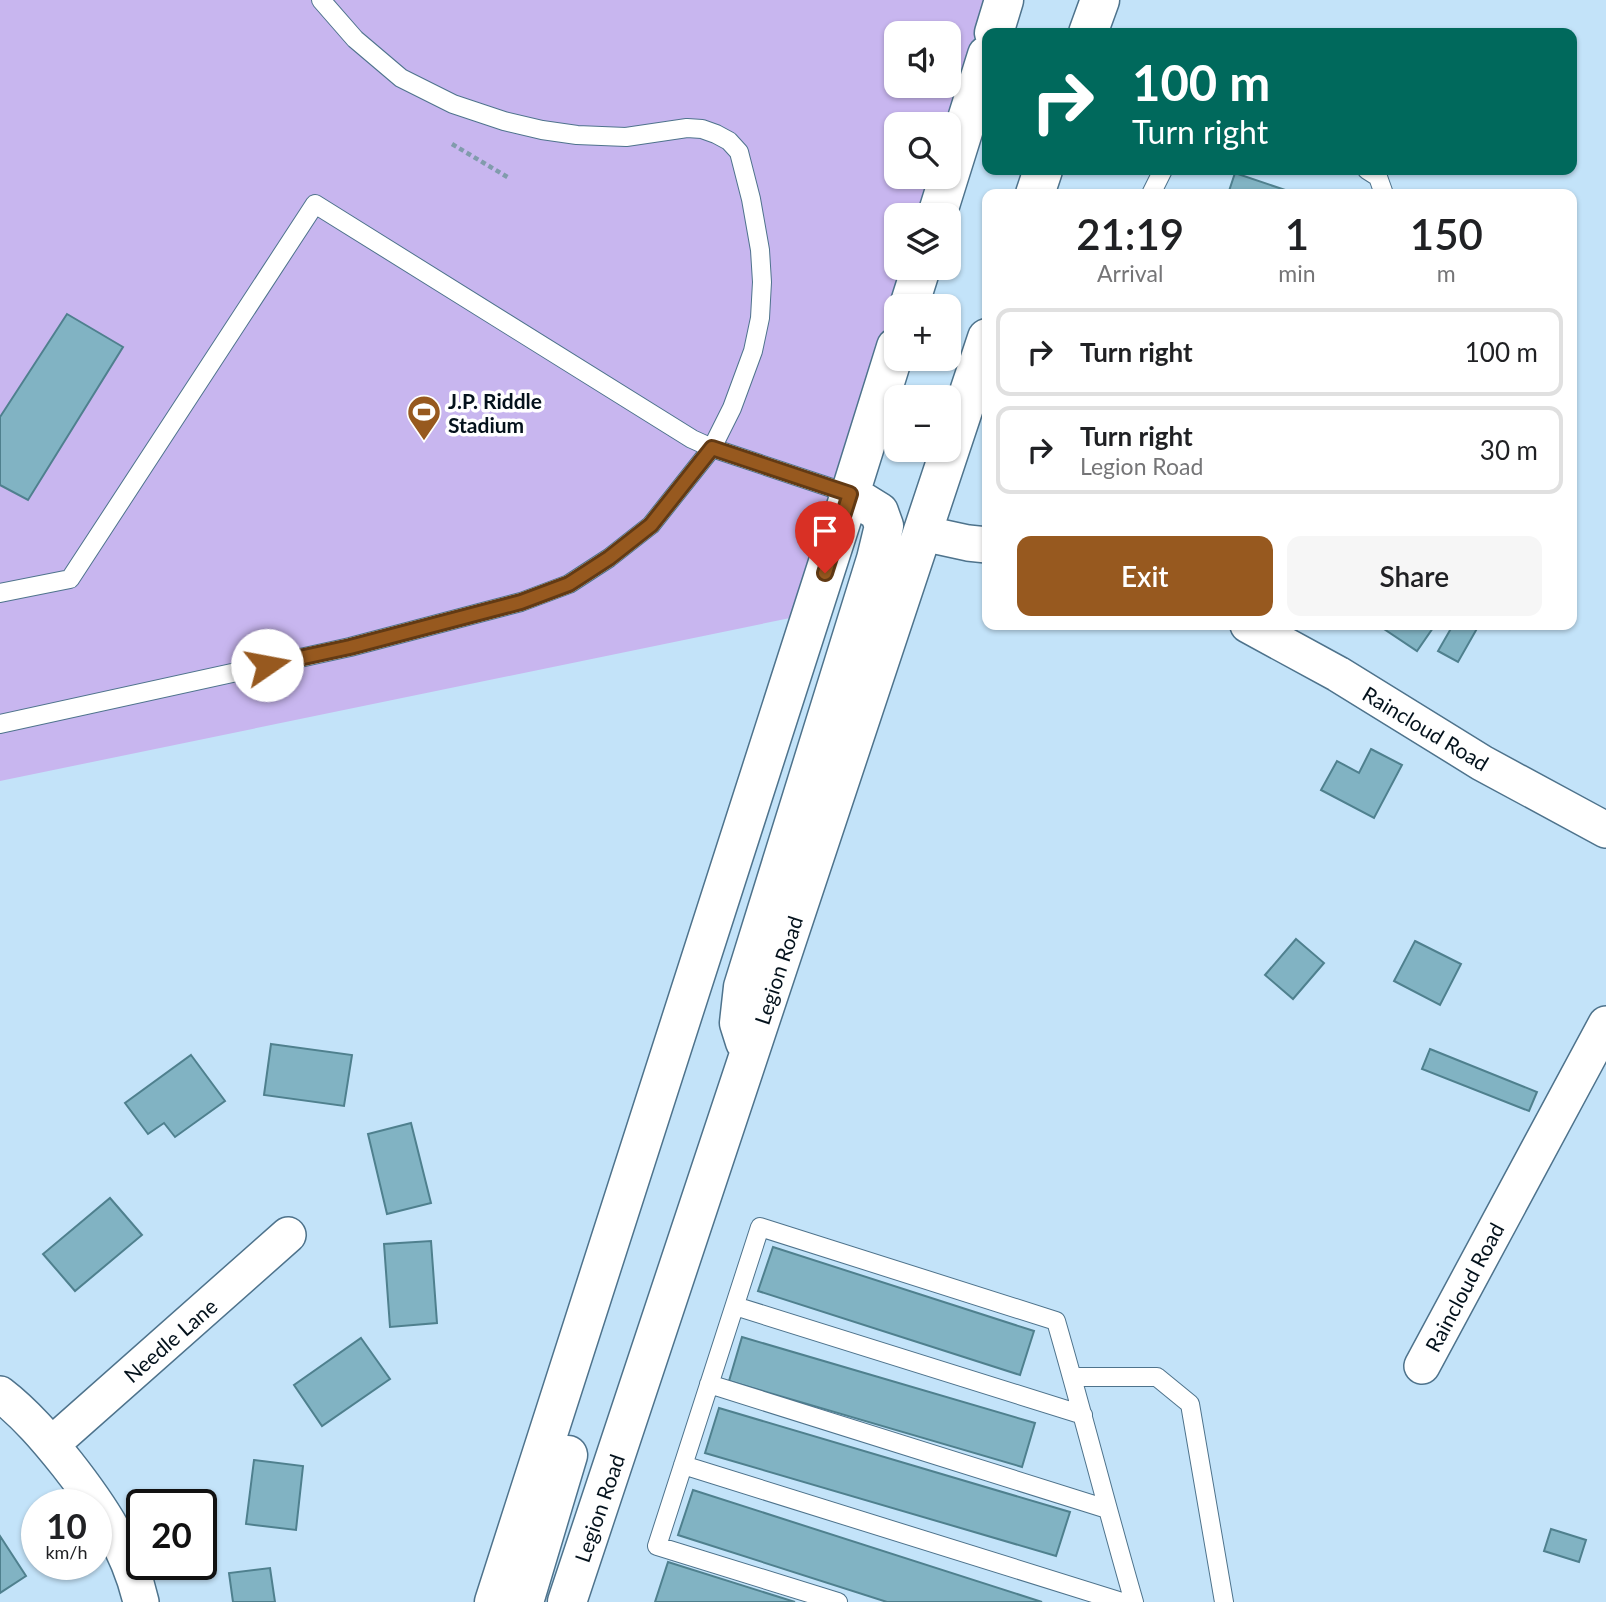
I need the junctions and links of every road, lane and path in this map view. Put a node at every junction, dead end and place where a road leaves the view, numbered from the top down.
1 (321, 0) edge
2 (1004, 0) edge
3 (1100, 0) edge
4 (996, 28) edge
5 (1090, 28) edge
6 (982, 71) edge
7 (452, 144) dead end
8 (509, 178) dead end
9 (941, 203) edge
10 (982, 353) edge
11 (888, 371) edge
12 (712, 448) junction
13 (850, 494) junction
14 (922, 533) junction
15 (982, 544) edge
16 (0, 593) edge
17 (1257, 630) edge
18 (0, 724) edge
19 (1606, 830) edge
20 (1606, 1024) edge
21 (749, 1058) junction
22 (288, 1236) dead end
23 (734, 1306) junction
24 (580, 1337) junction
25 (1422, 1366) dead end
26 (1072, 1377) junction
27 (709, 1384) junction
28 (0, 1394) edge
29 (1083, 1415) junction
30 (51, 1444) junction
31 (683, 1465) junction
32 (1107, 1509) junction
33 (570, 1601) edge
34 (141, 1602) edge
35 (494, 1602) edge
36 (524, 1602) edge
37 (838, 1602) edge
38 (1122, 1602) edge
39 (1134, 1602) edge
40 (1223, 1602) edge

1 - 12 lane
2 - 4 main road
3 - 5 main road
6 - 9 main road
7 - 8 path
10 - 14 main road, Legion Road
11 - 13 main road
12 - 13 lane
12 - 16 lane
12 - 18 lane
13 - 21 main road
13 - 24 main road
14 - 15 street
14 - 21 main road, Legion Road
17 - 19 street, Raincloud Road
20 - 25 street, Raincloud Road
21 - 33 main road, Legion Road
22 - 30 street, Needle Lane
23 - 26 lane
23 - 27 lane
23 - 29 lane
24 - 35 main road
24 - 36 main road
26 - 29 lane
26 - 40 lane
27 - 31 lane
27 - 32 lane
28 - 30 street
29 - 32 lane
30 - 34 street
31 - 37 lane
31 - 38 lane
32 - 39 lane

